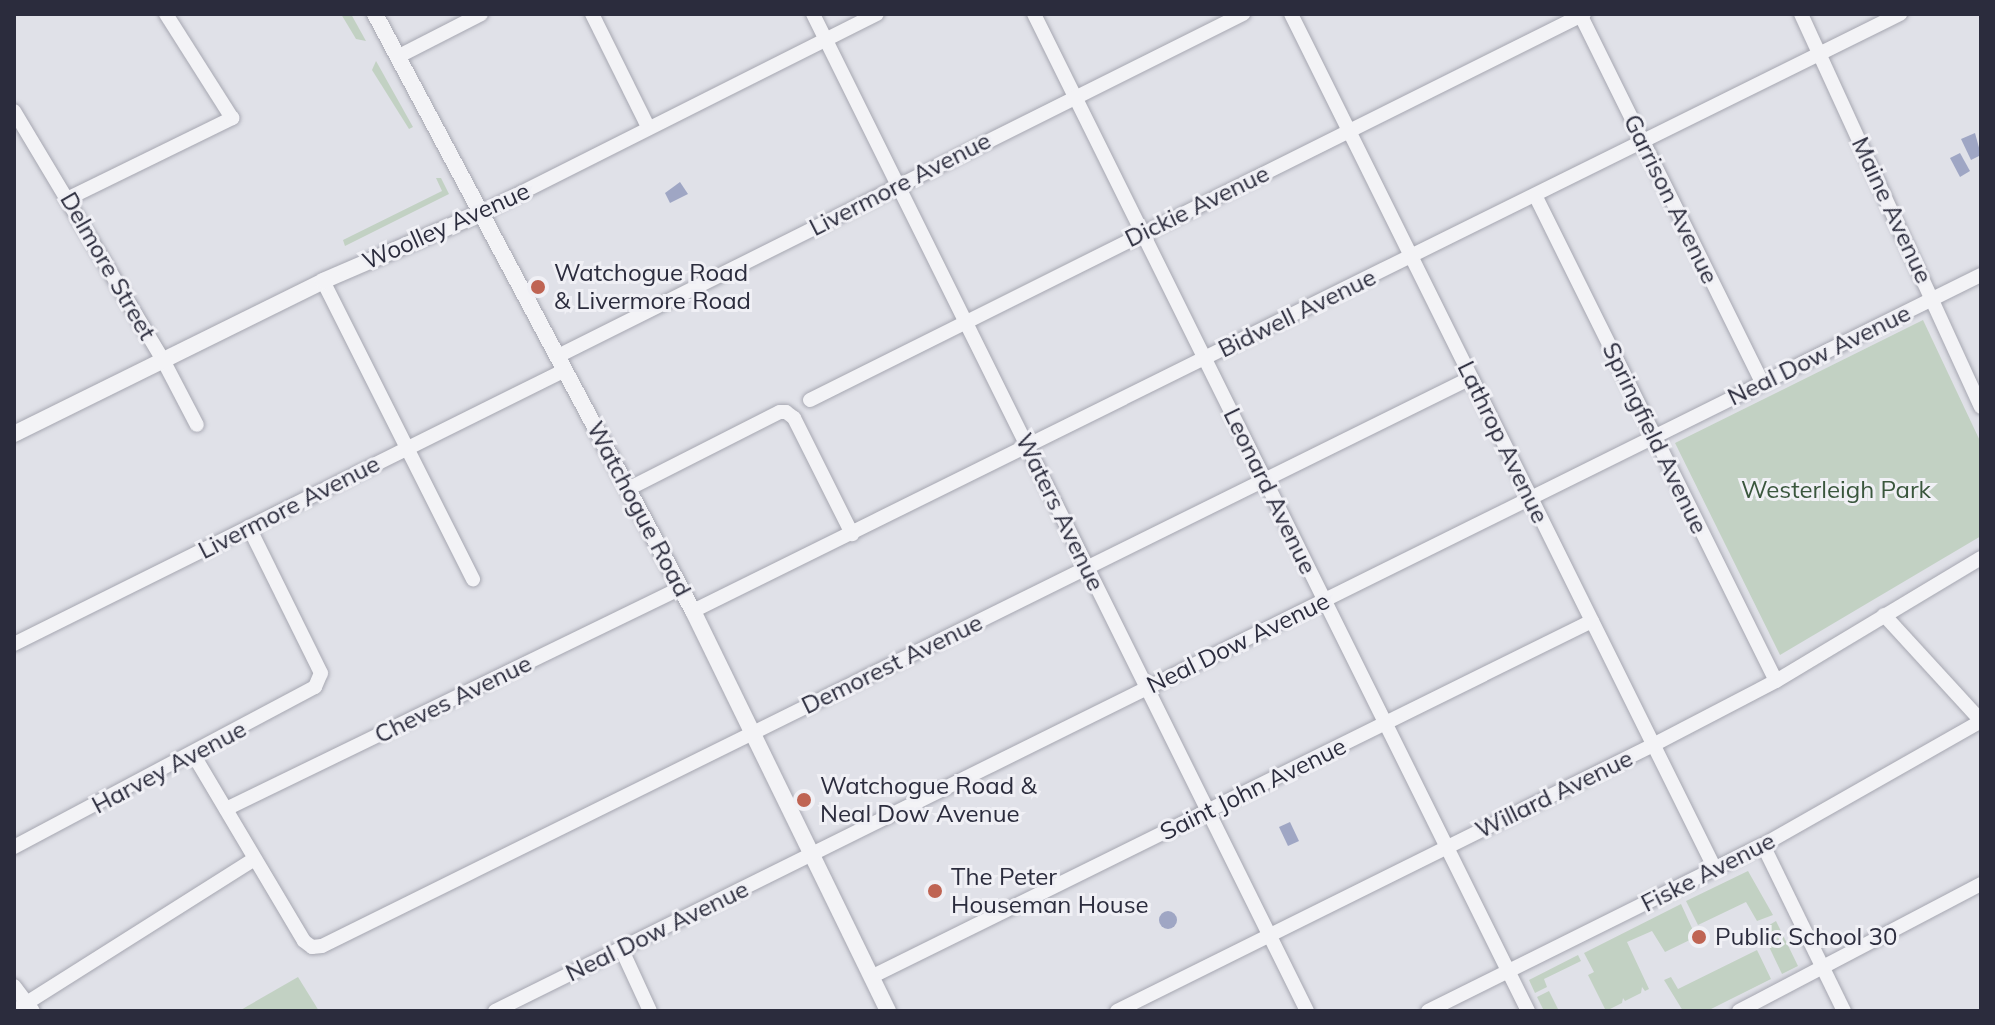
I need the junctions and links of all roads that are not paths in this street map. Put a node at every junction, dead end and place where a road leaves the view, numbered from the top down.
1 (166, 14) edge
2 (375, 14) edge
3 (481, 14) edge
4 (592, 14) edge
5 (813, 14) edge
6 (877, 14) edge
7 (1034, 14) edge
8 (1243, 14) edge
9 (1291, 14) edge
10 (1801, 14) edge
11 (1900, 14) edge
12 (1582, 15) edge
13 (825, 39) junction
14 (1820, 54) junction
15 (399, 56) junction
16 (1075, 97) junction
17 (14, 111) edge
18 (648, 127) junction
19 (1349, 131) junction
20 (1643, 142) junction
21 (897, 185) junction
22 (1535, 195) junction
23 (69, 198) junction
24 (481, 213) junction
25 (1143, 233) junction
26 (1411, 257) junction
27 (1981, 275) edge
28 (323, 281) junction
29 (1933, 299) junction
30 (965, 321) junction
31 (1205, 359) junction
32 (163, 360) junction
33 (561, 363) junction
34 (1471, 378) junction
35 (1762, 383) junction
36 (810, 400) dead end
37 (1981, 407) edge
38 (197, 425) dead end
39 (14, 434) edge
40 (1654, 436) junction
41 (1027, 447) junction
42 (408, 448) junction
43 (1265, 480) junction
44 (628, 489) junction
45 (1531, 498) junction
46 (249, 527) junction
47 (852, 534) junction
48 (1981, 558) edge
49 (1087, 567) junction
50 (473, 579) dead end
51 (681, 588) junction
52 (1325, 600) junction
53 (693, 611) junction
54 (1884, 615) junction
55 (1592, 621) junction
56 (14, 644) edge
57 (1776, 681) junction
58 (1147, 688) junction
59 (1981, 721) edge
60 (1386, 723) junction
61 (754, 732) junction
62 (1653, 745) junction
63 (193, 754) junction
64 (226, 809) junction
65 (1208, 811) junction
66 (1763, 845) junction
67 (14, 847) edge
68 (1447, 847) junction
69 (813, 854) junction
70 (254, 859) junction
71 (1715, 869) junction
72 (1981, 884) edge
73 (1269, 936) junction
74 (621, 948) junction
75 (1823, 969) junction
76 (1508, 971) junction
77 (871, 977) junction
78 (14, 986) edge
79 (25, 1008) edge
80 (495, 1011) edge
81 (650, 1011) edge
82 (888, 1011) edge
83 (1117, 1011) edge
84 (1307, 1011) edge
85 (1428, 1011) edge
86 (1528, 1011) edge
87 (1739, 1011) edge
88 (1844, 1011) edge

1 - 23 street
2 - 15 street, Watchogue Road
3 - 15 street
4 - 18 street
5 - 13 street, Waters Avenue
6 - 13 street, Woolley Avenue
7 - 16 street, Leonard Avenue
8 - 16 street, Livermore Avenue
9 - 19 street, Lathrop Avenue
10 - 14 street, Maine Avenue
11 - 14 street, Bidwell Avenue
12 - 19 street, Dickie Avenue
12 - 20 street, Garrison Avenue
13 - 18 street, Woolley Avenue
13 - 21 street, Waters Avenue
14 - 20 street, Bidwell Avenue
14 - 29 street, Maine Avenue
15 - 24 street, Watchogue Road
16 - 21 street, Livermore Avenue
16 - 25 street, Leonard Avenue
17 - 23 street, Delmore Street
18 - 24 street, Woolley Avenue
19 - 25 street, Dickie Avenue
19 - 26 street, Lathrop Avenue
20 - 22 street, Bidwell Avenue
20 - 35 street, Garrison Avenue
21 - 30 street, Waters Avenue
21 - 33 street, Livermore Avenue
22 - 26 street, Bidwell Avenue
22 - 40 street, Springfield Avenue
23 - 32 street, Delmore Street
24 - 28 street, Woolley Avenue
24 - 33 street, Watchogue Road
25 - 30 street, Dickie Avenue
25 - 31 street, Leonard Avenue
26 - 31 street, Bidwell Avenue
26 - 34 street, Lathrop Avenue
27 - 29 street, Neal Dow Avenue
28 - 32 street, Woolley Avenue
28 - 42 street
29 - 35 street, Neal Dow Avenue
29 - 37 street, Maine Avenue
30 - 36 street, Dickie Avenue
30 - 41 street, Waters Avenue
31 - 41 street, Bidwell Avenue
31 - 43 street, Leonard Avenue
32 - 38 street, Delmore Street
32 - 39 street, Woolley Avenue
33 - 42 street, Livermore Avenue
33 - 44 street, Watchogue Road
34 - 43 street, Demorest Avenue
34 - 45 street, Lathrop Avenue
35 - 40 street, Neal Dow Avenue
40 - 45 street, Neal Dow Avenue
40 - 57 street, Springfield Avenue
41 - 47 street, Bidwell Avenue
41 - 49 street, Waters Avenue
42 - 46 street, Livermore Avenue
42 - 50 street
43 - 49 street, Demorest Avenue
43 - 52 street, Leonard Avenue
44 - 47 street
44 - 51 street, Watchogue Road
45 - 52 street, Neal Dow Avenue
45 - 55 street, Lathrop Avenue
46 - 56 street, Livermore Avenue
46 - 63 street, Harvey Avenue
47 - 53 street, Bidwell Avenue
48 - 54 street, Willard Avenue
49 - 58 street, Waters Avenue
49 - 61 street, Demorest Avenue
51 - 53 street, Watchogue Road
51 - 64 street, Cheves Avenue
52 - 58 street, Neal Dow Avenue
52 - 60 street, Leonard Avenue
53 - 61 street, Watchogue Road
54 - 57 street, Willard Avenue
54 - 59 street
55 - 60 street, Saint John Avenue
55 - 62 street, Lathrop Avenue
57 - 62 street, Willard Avenue
58 - 65 street, Waters Avenue
58 - 69 street, Neal Dow Avenue
59 - 66 street, Fiske Avenue
60 - 65 street, Saint John Avenue
60 - 68 street, Leonard Avenue
61 - 69 street, Watchogue Road
61 - 70 street, Demorest Avenue
62 - 68 street, Willard Avenue
62 - 71 street, Lathrop Avenue
63 - 64 street
63 - 67 street, Harvey Avenue
64 - 70 street
65 - 73 street, Waters Avenue
65 - 77 street, Saint John Avenue
66 - 71 street, Fiske Avenue
66 - 75 street
68 - 73 street, Willard Avenue
68 - 76 street, Leonard Avenue
69 - 74 street, Neal Dow Avenue
69 - 77 street, Watchogue Road
70 - 79 street
71 - 76 street, Fiske Avenue
72 - 75 street
73 - 83 street, Willard Avenue
73 - 84 street, Waters Avenue
74 - 80 street, Neal Dow Avenue
74 - 81 street
75 - 87 street
75 - 88 street
76 - 85 street, Fiske Avenue
76 - 86 street, Leonard Avenue
77 - 82 street, Watchogue Road
78 - 79 street

